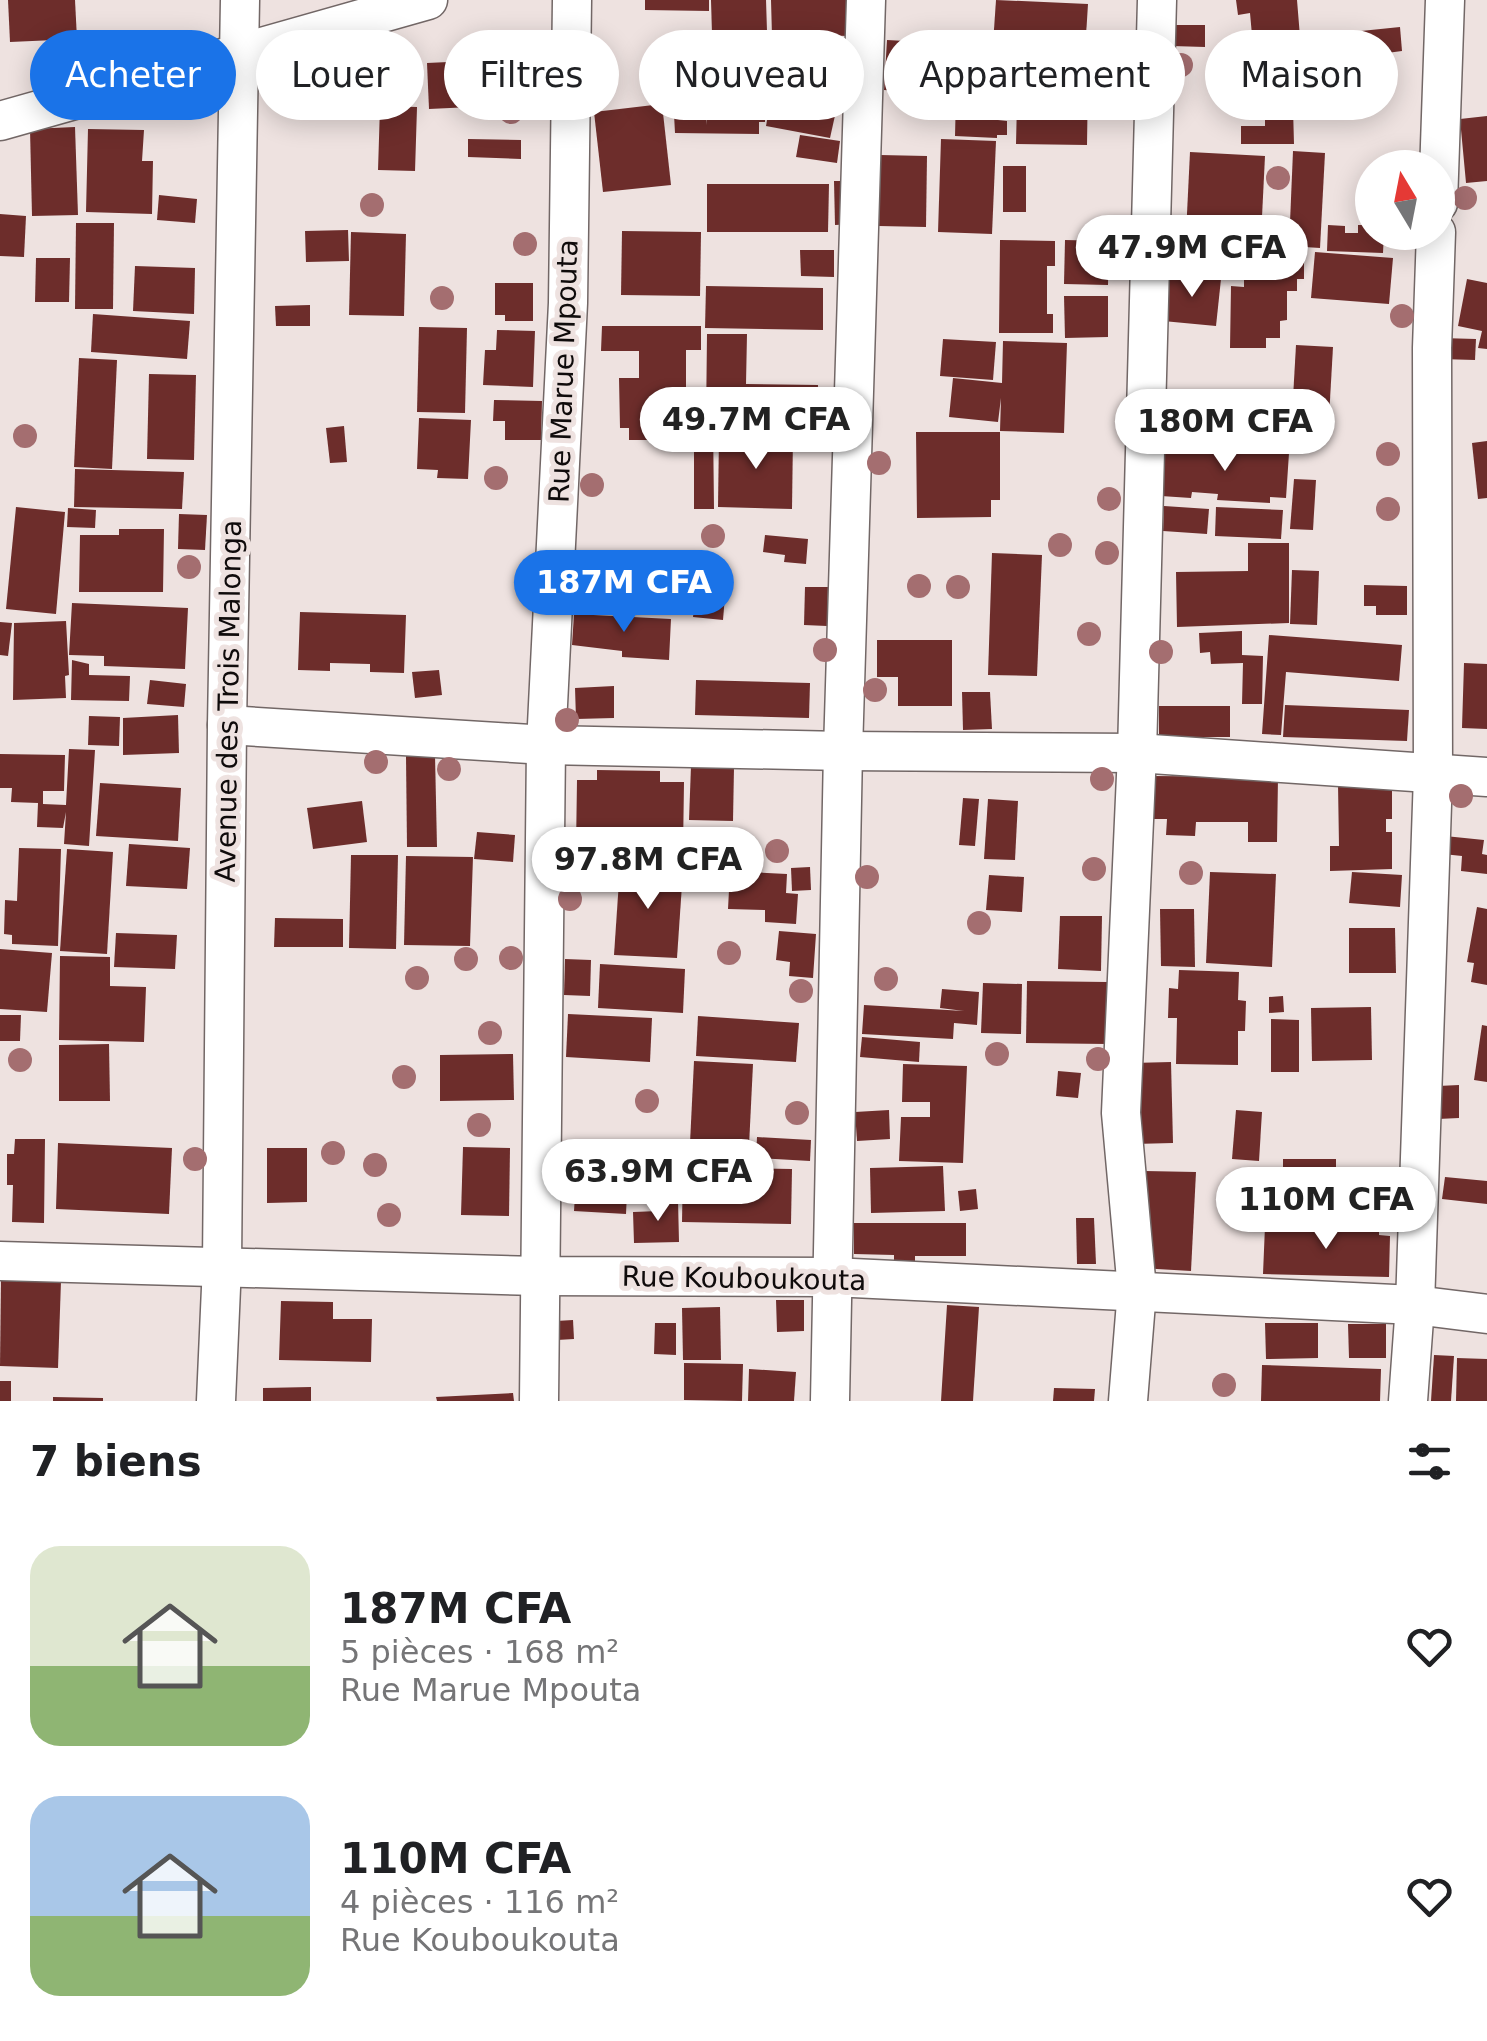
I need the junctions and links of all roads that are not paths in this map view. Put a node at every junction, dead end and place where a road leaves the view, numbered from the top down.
1 (240, 0) edge
2 (428, 0) edge
3 (572, 0) edge
4 (866, 0) edge
5 (1156, 0) edge
6 (1445, 0) edge
7 (238, 55) junction
8 (0, 121) edge
9 (1440, 150) edge
10 (1435, 250) edge
11 (227, 725) junction
12 (546, 744) junction
13 (843, 752) junction
14 (1137, 753) junction
15 (1433, 774) junction
16 (1487, 778) edge
17 (0, 1261) edge
18 (222, 1265) junction
19 (538, 1276) junction
20 (832, 1277) junction
21 (1137, 1290) junction
22 (1415, 1306) junction
23 (1487, 1314) edge
24 (216, 1401) edge
25 (539, 1401) edge
26 (830, 1401) edge
27 (1128, 1401) edge
28 (1408, 1401) edge

1 - 7 street, Avenue des Trois Malonga
2 - 7 street
3 - 12 street, Rue Marue Mpouta
4 - 13 street
5 - 14 street
6 - 9 street
7 - 8 street
7 - 11 street, Avenue des Trois Malonga
10 - 15 street
11 - 12 street
11 - 18 street, Avenue des Trois Malonga
12 - 13 street
12 - 19 street, Rue Marue Mpouta
13 - 14 street
13 - 20 street
14 - 15 street
14 - 21 street
15 - 16 street
15 - 22 street
17 - 18 street, Rue Kouboukouta
18 - 19 street, Rue Kouboukouta
18 - 24 street, Avenue des Trois Malonga
19 - 20 street, Rue Kouboukouta
19 - 25 street, Rue Marue Mpouta
20 - 21 street, Rue Kouboukouta
20 - 26 street
21 - 22 street, Rue Kouboukouta
21 - 27 street
22 - 23 street, Rue Kouboukouta
22 - 28 street

